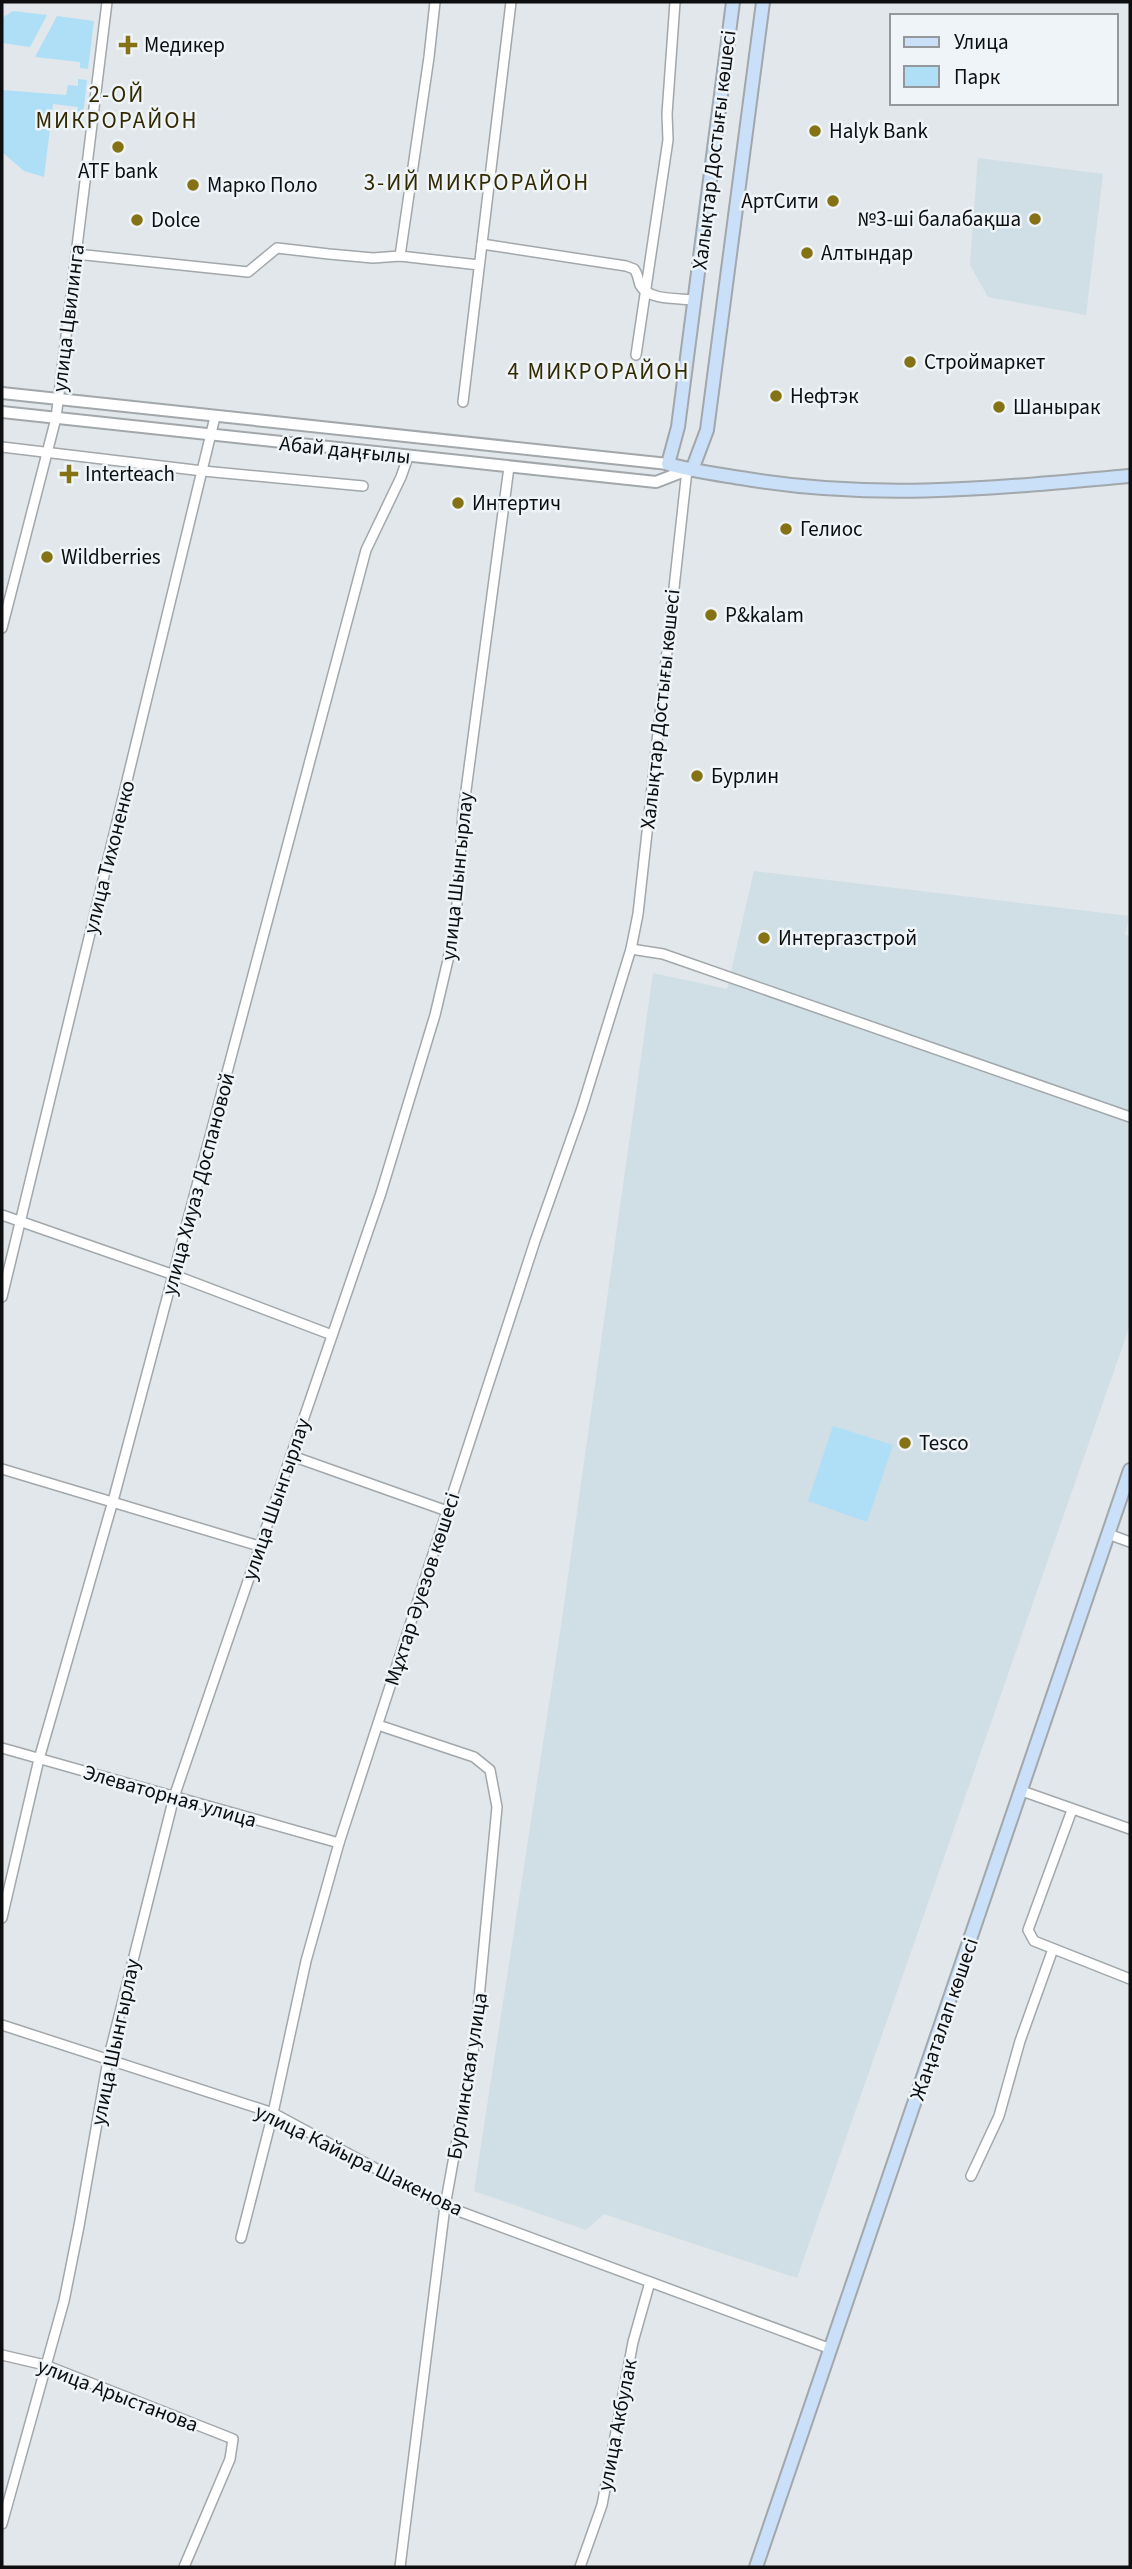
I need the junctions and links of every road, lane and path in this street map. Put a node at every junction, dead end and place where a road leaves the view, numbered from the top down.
1 (107, 2) edge
2 (435, 2) edge
3 (510, 2) edge
4 (675, 2) edge
5 (733, 2) edge
6 (763, 2) edge
7 (482, 244) junction
8 (76, 254) junction
9 (400, 256) junction
10 (479, 265) junction
11 (646, 293) junction
12 (695, 300) junction
13 (636, 355) dead end
14 (2, 393) edge
15 (59, 400) junction
16 (463, 402) dead end
17 (2, 412) edge
18 (215, 417) junction
19 (56, 418) junction
20 (211, 435) junction
21 (2, 447) edge
22 (47, 453) junction
23 (408, 457) junction
24 (668, 464) junction
25 (509, 467) junction
26 (690, 470) junction
27 (203, 471) junction
28 (1130, 476) edge
29 (363, 486) dead end
30 (2, 628) edge
31 (631, 948) junction
32 (1130, 1117) edge
33 (2, 1215) edge
34 (20, 1223) junction
35 (174, 1275) junction
36 (2, 1297) edge
37 (332, 1335) junction
38 (292, 1456) junction
39 (2, 1469) edge
40 (1130, 1470) edge
41 (113, 1501) junction
42 (447, 1511) junction
43 (1108, 1534) junction
44 (1130, 1542) edge
45 (259, 1546) junction
46 (378, 1725) junction
47 (2, 1748) edge
48 (39, 1759) junction
49 (1021, 1791) junction
50 (174, 1797) junction
51 (1072, 1810) junction
52 (1130, 1829) edge
53 (339, 1843) junction
54 (2, 1918) edge
55 (1053, 1949) junction
56 (1130, 1979) edge
57 (2, 2025) edge
58 (107, 2060) junction
59 (274, 2113) junction
60 (971, 2176) dead end
61 (445, 2206) junction
62 (241, 2238) dead end
63 (650, 2282) junction
64 (831, 2349) junction
65 (2, 2355) edge
66 (45, 2365) junction
67 (2, 2524) edge
68 (184, 2567) edge
69 (400, 2567) edge
70 (580, 2567) edge
71 (756, 2567) edge

1 - 8 street, улица Цвилинга
2 - 9 street
3 - 7 street
4 - 11 street
5 - 12 main road, Халықтар Достығы көшесі
6 - 26 main road, Халықтар Достығы көшесі
7 - 10 street
7 - 11 street
8 - 9 street
8 - 15 street, улица Цвилинга
9 - 10 street
10 - 16 street
11 - 12 street
11 - 13 street
12 - 24 main road, Халықтар Достығы көшесі
14 - 15 street, Абай даңғылы
15 - 18 street, Абай даңғылы
15 - 19 street, улица Цвилинга
17 - 19 street, Абай даңғылы
18 - 20 street, улица Тихоненко
18 - 24 street, Абай даңғылы
19 - 20 street, Абай даңғылы
19 - 22 street, улица Цвилинга
20 - 23 street, Абай даңғылы
20 - 27 street, улица Тихоненко
21 - 22 street
22 - 27 street
22 - 30 street, улица Цвилинга
23 - 25 street, Абай даңғылы
23 - 35 street, улица Хиуаз Доспановой
24 - 26 main road
25 - 26 street, Абай даңғылы
25 - 37 street, улица Шынгырлау
26 - 28 main road
26 - 31 street, Халықтар Достығы көшесі
27 - 29 street
27 - 34 street, улица Тихоненко
31 - 32 street
31 - 42 street, Мұхтар Әуезов көшесі
33 - 34 street
34 - 35 street
34 - 36 street, улица Тихоненко
35 - 37 street
35 - 41 street, улица Хиуаз Доспановой
37 - 38 street, улица Шынгырлау
38 - 42 street
38 - 45 street, улица Шынгырлау
39 - 41 street
40 - 43 main road, Жаңаталап көшесі
41 - 45 street
41 - 48 street, улица Хиуаз Доспановой
42 - 46 street, Мұхтар Әуезов көшесі
43 - 44 street
43 - 49 main road, Жаңаталап көшесі
45 - 50 street, улица Шынгырлау
46 - 53 street, Мұхтар Әуезов көшесі
46 - 61 street, Бурлинская улица
47 - 48 street, Элеваторная улица
48 - 50 street, Элеваторная улица
48 - 54 street, улица Хиуаз Доспановой
49 - 51 street
49 - 64 main road, Жаңаталап көшесі
50 - 53 street, Элеваторная улица
50 - 58 street, улица Шынгырлау
51 - 52 street
51 - 55 street
53 - 59 street, Мұхтар Әуезов көшесі
55 - 56 street
55 - 60 street
57 - 58 street, улица Кайыра Шакенова
58 - 59 street, улица Кайыра Шакенова
58 - 66 street, улица Шынгырлау
59 - 61 street, улица Кайыра Шакенова
59 - 62 street, Мұхтар Әуезов көшесі
61 - 63 street, улица Кайыра Шакенова
61 - 69 street, Бурлинская улица
63 - 64 street, улица Кайыра Шакенова
63 - 70 street, улица Акбулак
64 - 71 main road, Жаңаталап көшесі
65 - 66 street, улица Арыстанова
66 - 67 street, улица Шынгырлау
66 - 68 street, улица Арыстанова

